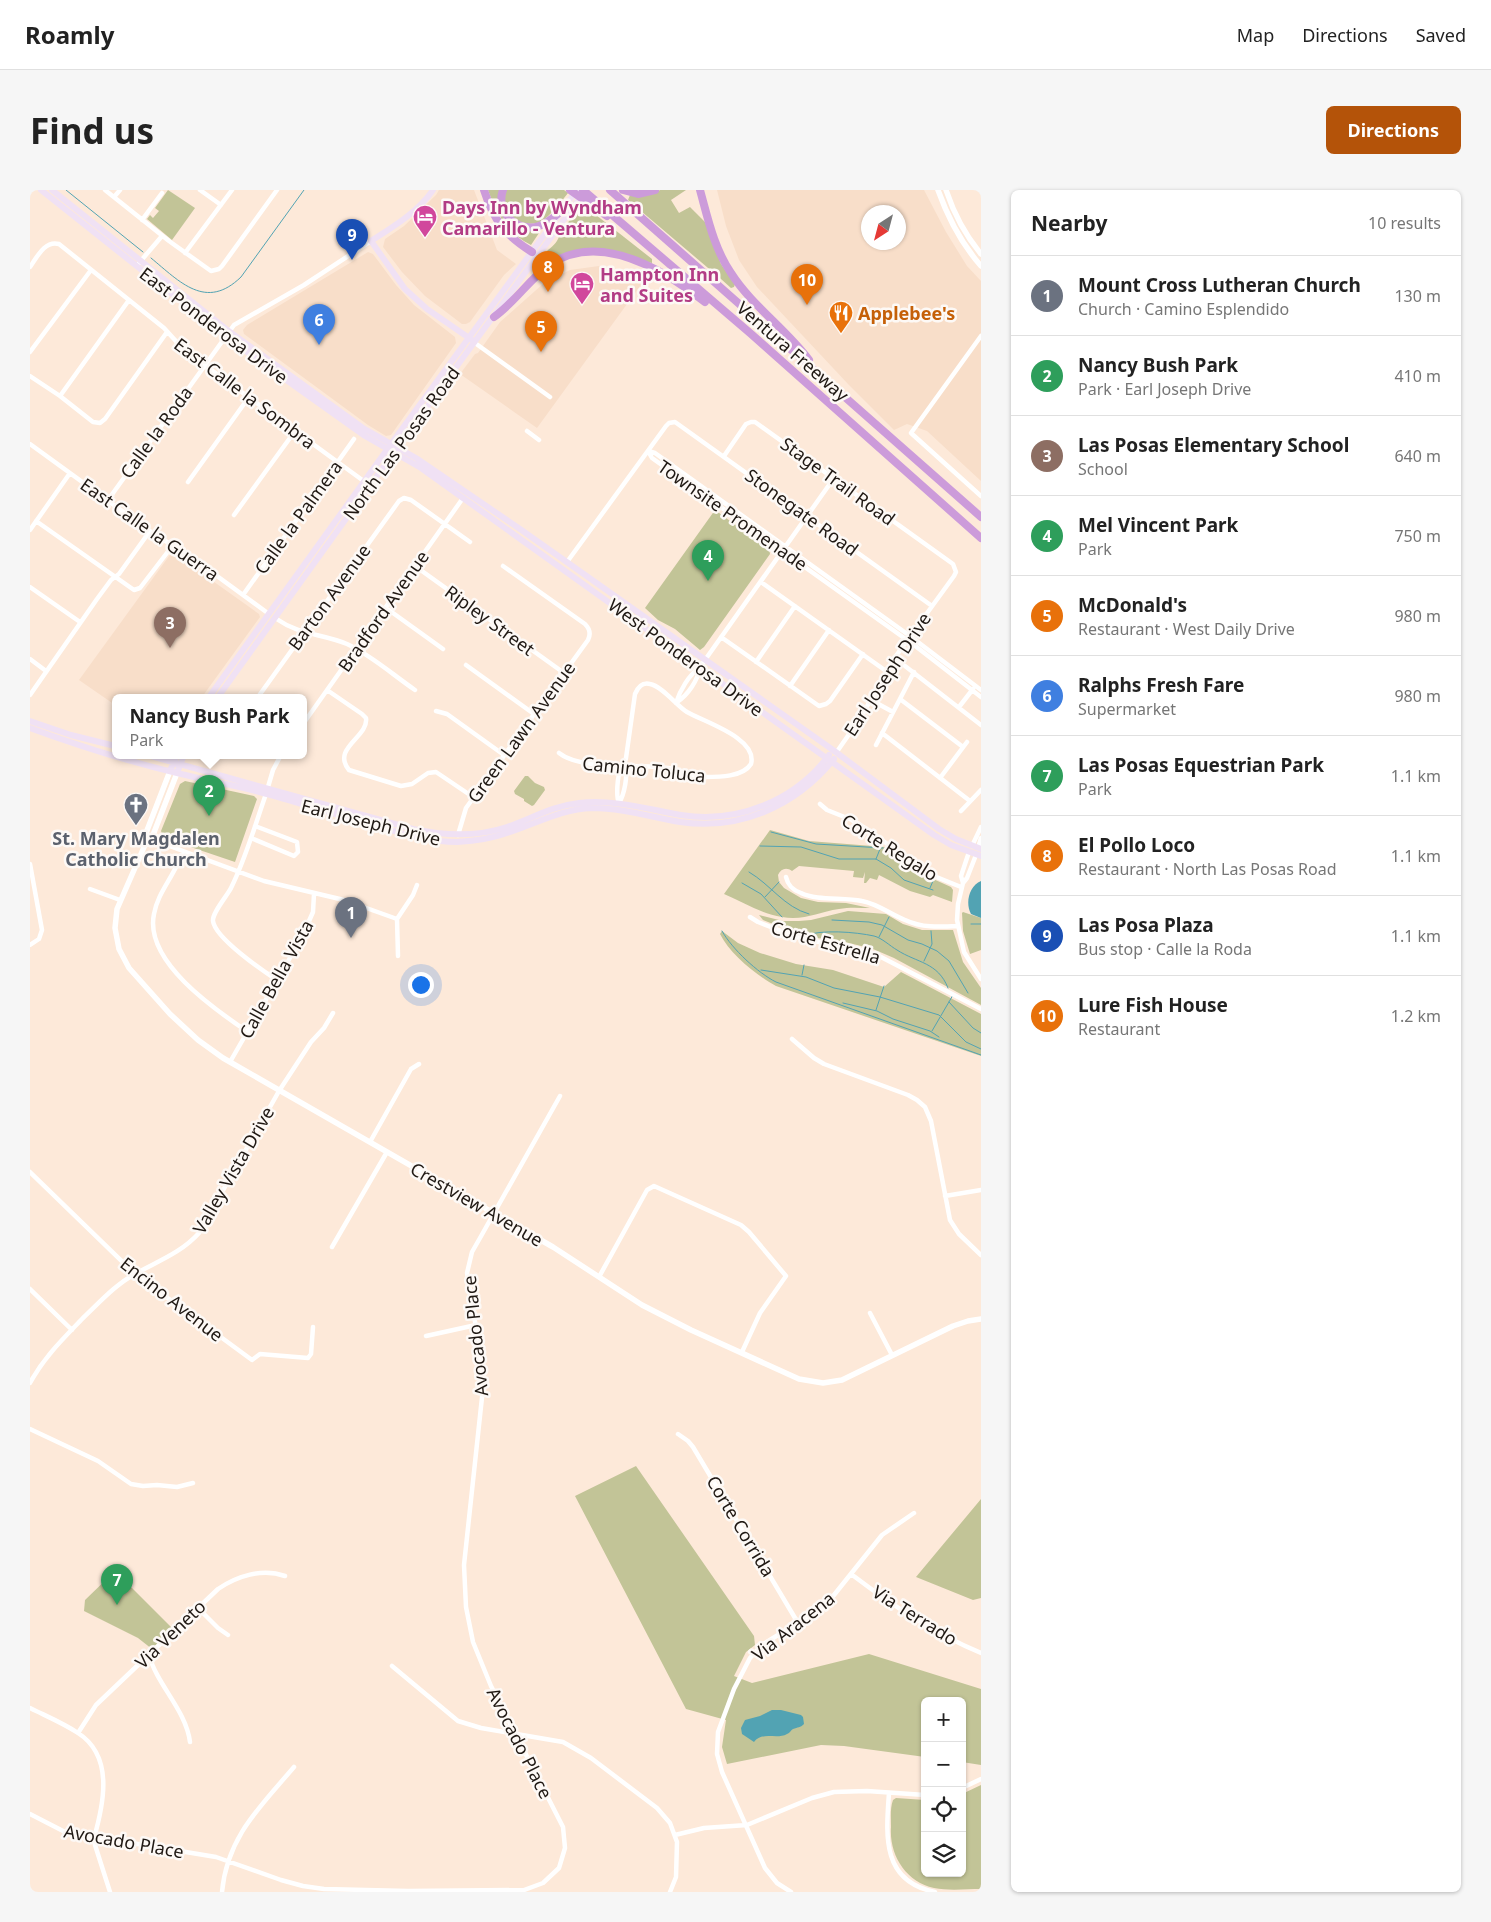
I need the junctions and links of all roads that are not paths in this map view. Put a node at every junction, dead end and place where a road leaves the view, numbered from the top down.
1 (41, 190) edge
2 (52, 190) edge
3 (105, 190) edge
4 (120, 190) edge
5 (200, 190) edge
6 (232, 190) edge
7 (277, 190) edge
8 (433, 190) edge
9 (484, 190) edge
10 (503, 190) edge
11 (570, 190) edge
12 (577, 190) edge
13 (584, 190) edge
14 (610, 190) edge
15 (623, 190) edge
16 (655, 190) edge
17 (700, 190) edge
18 (938, 190) edge
19 (946, 190) edge
20 (162, 193) dead end
21 (114, 198) junction
22 (221, 205) junction
23 (568, 207) junction
24 (142, 220) junction
25 (162, 236) junction
26 (371, 241) junction
27 (644, 243) junction
28 (186, 253) junction
29 (535, 254) junction
30 (981, 254) edge
31 (139, 264) junction
32 (981, 266) edge
33 (30, 267) edge
34 (91, 270) junction
35 (128, 300) junction
36 (494, 317) junction
37 (167, 332) junction
38 (750, 333) junction
39 (228, 335) junction
40 (981, 336) edge
41 (468, 338) junction
42 (475, 343) junction
43 (30, 352) edge
44 (204, 366) junction
45 (819, 373) junction
46 (30, 376) edge
47 (60, 396) junction
48 (249, 397) junction
49 (550, 397) dead end
50 (295, 431) junction
51 (527, 431) dead end
52 (354, 438) dead end
53 (539, 440) dead end
54 (30, 444) edge
55 (392, 448) junction
56 (648, 451) junction
57 (724, 456) junction
58 (337, 462) junction
59 (70, 473) junction
60 (834, 478) junction
61 (188, 482) dead end
62 (368, 484) junction
63 (465, 495) junction
64 (981, 496) edge
65 (108, 500) junction
66 (234, 515) dead end
67 (807, 516) junction
68 (981, 517) edge
69 (36, 521) junction
70 (445, 524) junction
71 (30, 530) edge
72 (150, 531) junction
73 (981, 538) edge
74 (470, 542) dead end
75 (173, 545) junction
76 (784, 549) junction
77 (567, 562) junction
78 (415, 566) junction
79 (503, 566) dead end
80 (562, 568) junction
81 (956, 572) joint
82 (115, 577) junction
83 (761, 582) junction
84 (30, 587) edge
85 (243, 594) junction
86 (795, 606) junction
87 (932, 606) junction
88 (386, 608) junction
89 (272, 616) junction
90 (80, 622) junction
91 (829, 630) junction
92 (304, 633) junction
93 (721, 637) junction
94 (909, 638) junction
95 (356, 649) junction
96 (443, 649) dead end
97 (863, 654) junction
98 (30, 659) edge
99 (705, 660) junction
100 (756, 662) junction
101 (466, 665) dead end
102 (905, 666) dead end
103 (700, 667) junction
104 (46, 671) junction
105 (886, 671) junction
106 (914, 672) junction
107 (564, 673) junction
108 (790, 686) junction
109 (974, 688) junction
110 (328, 690) junction
111 (414, 690) dead end
112 (981, 690) edge
113 (30, 694) edge
114 (212, 694) edge
115 (220, 694) edge
116 (260, 694) edge
117 (981, 697) edge
118 (900, 699) junction
119 (870, 700) junction
120 (676, 703) junction
121 (959, 707) junction
122 (436, 711) dead end
123 (893, 712) junction
124 (534, 714) junction
125 (307, 719) edge
126 (30, 721) edge
127 (366, 723) junction
128 (372, 724) dead end
129 (981, 725) edge
130 (30, 728) edge
131 (882, 733) junction
132 (967, 742) dead end
133 (112, 745) edge
134 (876, 745) dead end
135 (963, 747) junction
136 (836, 752) junction
137 (112, 753) edge
138 (559, 753) dead end
139 (504, 755) junction
140 (131, 759) edge
141 (162, 759) edge
142 (177, 759) edge
143 (180, 759) edge
144 (279, 759) edge
145 (830, 760) junction
146 (177, 763) junction
147 (624, 765) junction
148 (174, 772) junction
149 (940, 778) junction
150 (981, 790) edge
151 (267, 791) junction
152 (473, 798) junction
153 (970, 801) junction
154 (820, 804) dead end
155 (619, 807) junction
156 (961, 811) dead end
157 (255, 826) junction
158 (981, 827) edge
159 (148, 838) junction
160 (250, 838) junction
161 (458, 838) junction
162 (981, 838) edge
163 (182, 851) junction
164 (976, 851) edge
165 (30, 864) edge
166 (238, 871) junction
167 (31, 877) edge
168 (786, 877) dead end
169 (417, 884) dead end
170 (962, 885) junction
171 (90, 889) dead end
172 (314, 894) junction
173 (120, 900) junction
174 (750, 916) dead end
175 (397, 919) junction
176 (958, 926) junction
177 (30, 945) edge
178 (398, 956) dead end
179 (278, 980) junction
180 (981, 980) edge
181 (981, 1009) edge
182 (333, 1013) dead end
183 (248, 1032) junction
184 (792, 1039) dead end
185 (230, 1062) junction
186 (420, 1064) dead end
187 (279, 1091) junction
188 (560, 1096) dead end
189 (370, 1142) junction
190 (387, 1152) junction
191 (30, 1172) edge
192 (981, 1190) edge
193 (945, 1196) junction
194 (494, 1213) junction
195 (332, 1247) dead end
196 (981, 1255) edge
197 (135, 1274) junction
198 (598, 1277) junction
199 (30, 1290) edge
200 (870, 1313) dead end
201 (981, 1319) edge
202 (476, 1325) junction
203 (313, 1326) dead end
204 (72, 1330) junction
205 (426, 1336) dead end
206 (742, 1352) junction
207 (892, 1355) junction
208 (30, 1383) edge
209 (30, 1429) edge
210 (678, 1434) dead end
211 (193, 1483) dead end
212 (914, 1514) dead end
213 (851, 1574) junction
214 (285, 1576) dead end
215 (198, 1608) junction
216 (798, 1623) junction
217 (228, 1635) dead end
218 (981, 1653) edge
219 (149, 1654) junction
220 (392, 1666) dead end
221 (30, 1708) edge
222 (78, 1733) junction
223 (514, 1733) junction
224 (190, 1742) dead end
225 (294, 1767) dead end
226 (981, 1779) edge
227 (964, 1787) edge
228 (889, 1793) junction
229 (921, 1795) edge
230 (30, 1814) edge
231 (747, 1825) junction
232 (675, 1835) junction
233 (94, 1838) junction
234 (228, 1861) junction
235 (920, 1890) edge
236 (110, 1892) edge
237 (222, 1892) edge
238 (670, 1892) edge
239 (791, 1892) edge
240 (936, 1892) edge

1 - 31 main road, East Ponderosa Drive
2 - 31 main road, East Ponderosa Drive
3 - 21 street
4 - 21 street
5 - 22 street
6 - 22 street
7 - 28 street
8 - 26 main road
9 - 29 highway
10 - 23 highway
11 - 27 highway
12 - 23 main road, North Las Posas Road
13 - 23 main road, North Las Posas Road
13 - 27 highway, Ventura Freeway
14 - 45 highway, Ventura Freeway
15 - 16 highway
17 - 45 highway
18 - 32 street
19 - 30 street
20 - 24 street
21 - 24 street
22 - 28 street
23 - 29 main road, North Las Posas Road
24 - 25 street
25 - 28 street
25 - 31 street
26 - 39 street, Calle la Roda
26 - 41 main road
27 - 38 highway, Ventura Freeway
29 - 36 main road, North Las Posas Road
29 - 41 main road, North Las Posas Road
31 - 39 main road, East Ponderosa Drive
33 - 34 street, East Calle la Sombra
34 - 35 street, East Calle la Sombra
34 - 43 street
35 - 37 street, East Calle la Sombra
35 - 47 street
36 - 38 highway
36 - 42 main road, North Las Posas Road
37 - 44 street, East Calle la Sombra
37 - 47 street
38 - 73 highway, Ventura Freeway
39 - 44 street, Calle la Roda
39 - 55 main road, East Ponderosa Drive
40 - 64 street
41 - 42 main road
41 - 55 main road, North Las Posas Road
42 - 49 street
42 - 55 main road, North Las Posas Road
44 - 48 street, East Calle la Sombra
44 - 65 street, Calle la Roda
45 - 68 highway, Ventura Freeway
46 - 47 street
48 - 50 street, East Calle la Sombra
48 - 61 street
50 - 58 street, East Calle la Sombra
50 - 66 street
51 - 53 street
52 - 58 street, Calle la Palmera
54 - 59 street, East Calle la Guerra
55 - 62 main road, North Las Posas Road
55 - 63 main road, West Ponderosa Drive
56 - 57 street, Stonegate Road
56 - 76 street, Townsite Promenade
56 - 77 street
57 - 60 street, Stage Trail Road
57 - 67 street, Stonegate Road
58 - 62 street, East Calle la Sombra
58 - 85 street, Calle la Palmera
59 - 65 street, East Calle la Guerra
59 - 69 street
60 - 67 street
60 - 81 street, Stage Trail Road
62 - 89 main road, North Las Posas Road
63 - 70 street, Bradford Avenue
63 - 77 main road, West Ponderosa Drive
63 - 80 main road, West Ponderosa Drive
65 - 72 street, East Calle la Guerra
67 - 76 street
67 - 87 street, Stonegate Road
69 - 71 street
69 - 82 street
70 - 74 street
70 - 78 street, Bradford Avenue
70 - 92 street, Barton Avenue
72 - 75 street, East Calle la Guerra
72 - 82 street
75 - 82 street
75 - 85 street, East Calle la Guerra
76 - 83 street
76 - 94 street, Townsite Promenade
77 - 80 main road
77 - 99 main road, West Ponderosa Drive
78 - 88 street, Bradford Avenue
78 - 107 street, Ripley Street
79 - 107 street, Green Lawn Avenue
80 - 103 main road, West Ponderosa Drive
81 - 87 street, Earl Joseph Drive
82 - 90 street
83 - 86 street
83 - 93 street
84 - 90 street
85 - 89 street, East Calle la Guerra
86 - 91 street
86 - 100 street
87 - 94 street, Earl Joseph Drive
88 - 95 street, Bradford Avenue
88 - 96 street
89 - 92 street, East Calle la Guerra
89 - 114 main road, North Las Posas Road
89 - 115 main road, North Las Posas Road
90 - 104 street
91 - 97 street
91 - 108 street
92 - 95 street, East Calle la Guerra
92 - 116 street, Barton Avenue
93 - 99 street
93 - 100 street
94 - 105 street, Earl Joseph Drive
94 - 109 street, Townsite Promenade
95 - 110 street, Bradford Avenue
95 - 111 street, East Calle la Guerra
97 - 105 street
97 - 108 street
98 - 104 street
99 - 103 street
99 - 136 main road, West Ponderosa Drive
100 - 108 street
101 - 124 street
102 - 106 street
103 - 120 street
103 - 145 main road, West Ponderosa Drive
104 - 113 street
105 - 119 street, Earl Joseph Drive
106 - 118 street
106 - 121 street
107 - 124 street, Green Lawn Avenue
109 - 112 street, Townsite Promenade
109 - 117 street, Townsite Promenade
109 - 121 street
110 - 125 street, Bradford Avenue
110 - 127 street
118 - 123 street
118 - 135 street
119 - 123 street
119 - 136 street, Earl Joseph Drive
120 - 147 street
120 - 147 street, Camino Toluca
121 - 129 street
122 - 139 street
123 - 131 street
124 - 139 street, Green Lawn Avenue
126 - 133 main road
127 - 128 street
127 - 152 street
130 - 137 main road, Earl Joseph Drive
131 - 134 street
131 - 149 street
132 - 135 street
135 - 149 street
136 - 145 main road, Earl Joseph Drive
136 - 164 main road, West Ponderosa Drive
138 - 147 street, Camino Toluca
139 - 152 street, Green Lawn Avenue
140 - 148 main road, Earl Joseph Drive
141 - 146 main road, Earl Joseph Drive
142 - 146 main road
143 - 146 main road
144 - 151 street
145 - 155 main road, Earl Joseph Drive
145 - 164 main road, West Ponderosa Drive
146 - 148 main road
146 - 151 main road, Earl Joseph Drive
147 - 155 street
148 - 151 main road, Earl Joseph Drive
148 - 159 street, Crestview Avenue
149 - 153 street
150 - 153 street
151 - 157 street
151 - 161 main road, Earl Joseph Drive
152 - 161 street, Green Lawn Avenue
153 - 156 street
154 - 170 street, Corte Regalo
155 - 161 main road, Earl Joseph Drive
157 - 160 street
157 - 160 street
158 - 164 street
159 - 163 street
159 - 173 street, Crestview Avenue
160 - 166 street
162 - 164 street
163 - 166 street
163 - 183 street
164 - 170 street
165 - 167 street
166 - 172 street
166 - 179 street
167 - 177 street
168 - 176 street
169 - 175 street
170 - 176 street
171 - 173 street
172 - 175 street
172 - 179 street, Calle Bella Vista
173 - 185 street, Crestview Avenue
174 - 181 street, Corte Estrella
175 - 178 street
176 - 180 street
179 - 183 street, Calle Bella Vista
182 - 187 street, Valley Vista Drive
183 - 185 street, Calle Bella Vista
184 - 193 street
185 - 187 street, Crestview Avenue
186 - 189 street
187 - 189 street, Crestview Avenue
187 - 197 street, Valley Vista Drive
188 - 194 street, Avocado Place
189 - 190 street, Crestview Avenue
190 - 194 street, Crestview Avenue
190 - 195 street
191 - 197 street, Encino Avenue
192 - 193 street
193 - 196 street
194 - 198 street, Crestview Avenue
194 - 202 street, Avocado Place
197 - 203 street, Encino Avenue
197 - 204 street, Valley Vista Drive
198 - 206 street, Crestview Avenue
198 - 206 street
199 - 204 street
200 - 207 street
201 - 207 street, Crestview Avenue
202 - 205 street
202 - 223 street, Avocado Place
204 - 208 street, Valley Vista Drive
206 - 207 street, Crestview Avenue
209 - 211 street
210 - 216 street, Corte Corrida
212 - 213 street, Via Aracena
213 - 216 street, Via Aracena
213 - 218 street, Via Terrado
214 - 215 street, Via Veneto
215 - 217 street
215 - 219 street, Via Veneto
216 - 231 street, Via Aracena
219 - 222 street, Via Veneto
219 - 224 street
220 - 223 street
221 - 222 street
222 - 233 street
223 - 232 street
223 - 234 street, Avocado Place
225 - 234 street
226 - 227 street
228 - 229 street
228 - 231 street
228 - 235 street
230 - 233 street, Avocado Place
231 - 232 street
231 - 239 street, Via Aracena
232 - 238 street
233 - 234 street, Avocado Place
233 - 236 street
234 - 237 street
235 - 240 street

